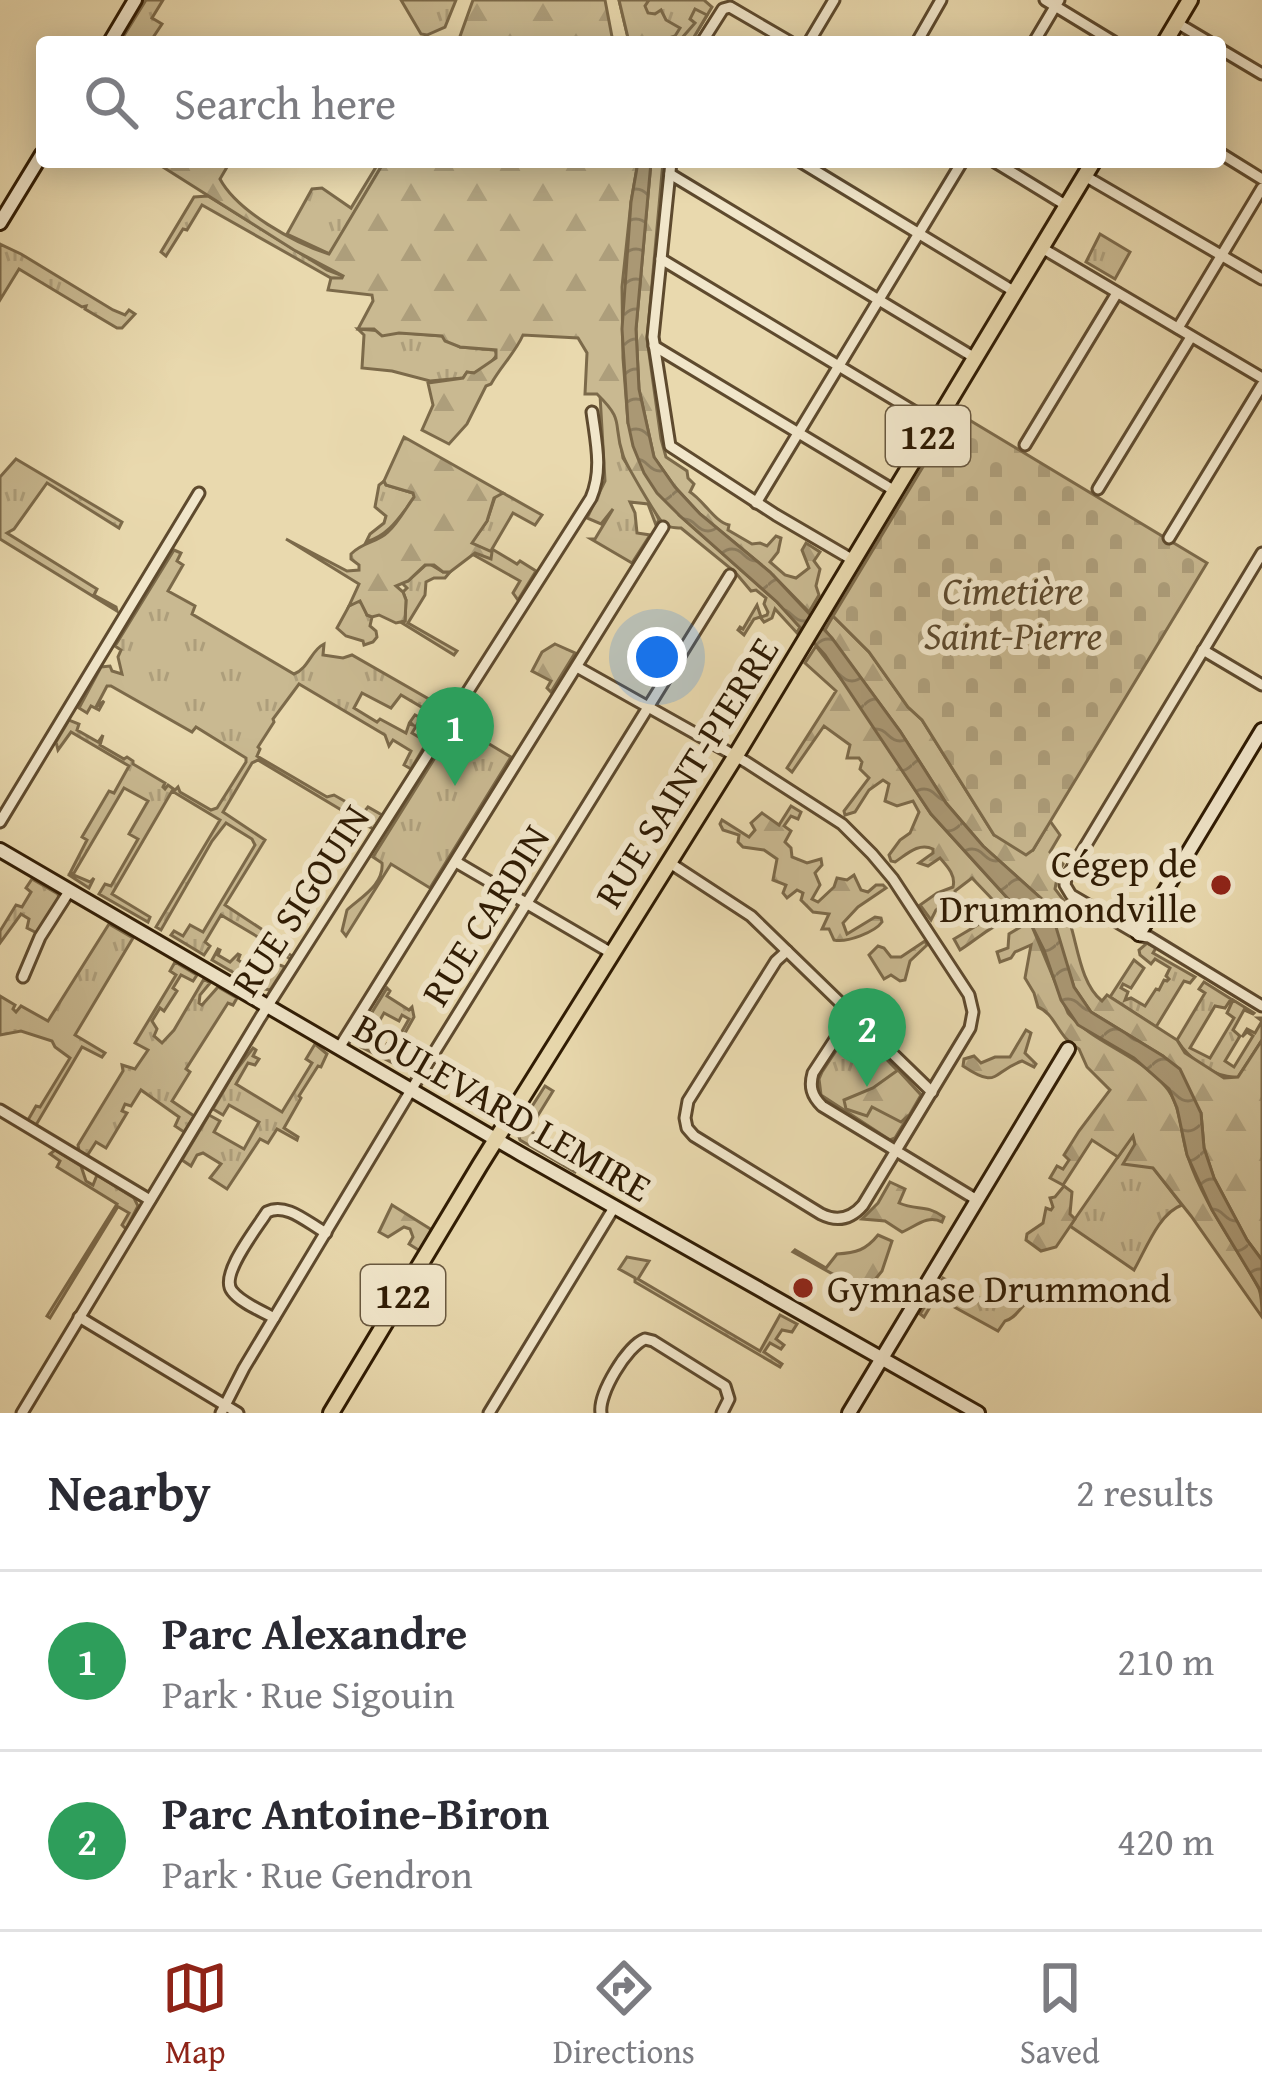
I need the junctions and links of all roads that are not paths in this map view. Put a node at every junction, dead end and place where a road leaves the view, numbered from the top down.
1 (135, 0) edge
2 (833, 0) edge
3 (941, 0) edge
4 (1190, 0) edge
5 (1053, 2) edge
6 (1177, 23) junction
7 (114, 36) edge
8 (706, 36) edge
9 (780, 36) edge
10 (812, 36) edge
11 (920, 36) edge
12 (1037, 36) edge
13 (1105, 36) edge
14 (1169, 36) edge
15 (1199, 36) edge
16 (1226, 53) edge
17 (1262, 74) edge
18 (1226, 158) edge
19 (36, 164) edge
20 (670, 168) edge
21 (811, 168) edge
22 (958, 168) edge
23 (1005, 168) edge
24 (1089, 169) edge
25 (1262, 183) edge
26 (1067, 206) junction
27 (0, 223) edge
28 (919, 234) junction
29 (1042, 248) junction
30 (1220, 256) junction
31 (661, 259) junction
32 (1262, 279) edge
33 (1015, 292) junction
34 (1117, 293) junction
35 (878, 299) junction
36 (1178, 328) junction
37 (1192, 337) junction
38 (654, 346) junction
39 (975, 358) junction
40 (838, 366) junction
41 (1262, 382) edge
42 (592, 412) dead end
43 (935, 424) junction
44 (798, 433) junction
45 (1025, 445) dead end
46 (1098, 490) dead end
47 (895, 491) junction
48 (199, 493) dead end
49 (756, 502) junction
50 (663, 527) dead end
51 (1169, 538) dead end
52 (1262, 553) edge
53 (853, 560) junction
54 (730, 575) dead end
55 (1203, 650) junction
56 (577, 667) junction
57 (1262, 685) edge
58 (649, 708) junction
59 (1262, 730) edge
60 (736, 757) junction
61 (0, 822) edge
62 (0, 850) edge
63 (456, 862) junction
64 (670, 863) junction
65 (70, 890) junction
66 (528, 904) junction
67 (1139, 934) junction
68 (787, 951) junction
69 (613, 954) junction
70 (23, 977) dead end
71 (268, 1006) junction
72 (1262, 1006) edge
73 (851, 1015) junction
74 (339, 1048) junction
75 (1068, 1049) dead end
76 (413, 1090) junction
77 (932, 1091) junction
78 (0, 1110) edge
79 (497, 1139) junction
80 (896, 1152) junction
81 (977, 1200) junction
82 (150, 1201) junction
83 (615, 1206) junction
84 (326, 1233) junction
85 (79, 1317) junction
86 (274, 1318) junction
87 (883, 1357) junction
88 (223, 1409) edge
89 (22, 1413) edge
90 (238, 1413) edge
91 (331, 1413) edge
92 (489, 1413) edge
93 (601, 1413) edge
94 (722, 1413) edge
95 (849, 1413) edge
96 (978, 1413) edge

1 - 7 main road
2 - 10 street
3 - 11 street
4 - 6 main road
5 - 12 street
5 - 13 street
6 - 14 main road
6 - 15 street
8 - 9 street
16 - 17 street
18 - 25 street
19 - 27 main road
20 - 31 street
20 - 35 street
21 - 28 street
22 - 28 street
23 - 26 street
24 - 26 main road, RUE SAINT-PIERRE / 122
24 - 30 street
25 - 30 street
26 - 29 main road, RUE SAINT-PIERRE / 122
28 - 33 street
28 - 35 street
29 - 33 main road, RUE SAINT-PIERRE / 122
29 - 34 street
30 - 32 street
30 - 36 street
31 - 38 street
31 - 40 street
33 - 39 main road, RUE SAINT-PIERRE / 122
34 - 36 street
34 - 45 street
35 - 39 street
35 - 40 street
36 - 37 street
37 - 41 street
37 - 46 street
38 - 44 street
38 - 49 street
39 - 43 main road, RUE SAINT-PIERRE / 122
40 - 43 street
40 - 44 street
41 - 51 street
42 - 71 street, RUE SIGOUIN
43 - 47 main road, RUE SAINT-PIERRE / 122
44 - 47 street
44 - 49 street
47 - 53 main road, RUE SAINT-PIERRE / 122
48 - 61 street
49 - 53 street
50 - 56 street
52 - 55 street
53 - 60 main road, RUE SAINT-PIERRE / 122
54 - 58 street, RUE CARDIN
55 - 57 street
55 - 67 street
56 - 58 street
56 - 63 street
58 - 60 street
58 - 66 street, RUE CARDIN
59 - 67 main road
60 - 64 main road, RUE SAINT-PIERRE / 122
60 - 77 street
62 - 65 main road, BOULEVARD LEMIRE
63 - 66 street
63 - 74 street
64 - 68 street
64 - 69 main road, RUE SAINT-PIERRE / 122
65 - 70 street
65 - 71 main road, BOULEVARD LEMIRE
66 - 69 street
66 - 76 street, RUE CARDIN
67 - 72 street
68 - 73 street
68 - 80 street
69 - 79 main road, RUE SAINT-PIERRE / 122
71 - 74 main road, BOULEVARD LEMIRE
71 - 82 street, RUE SIGOUIN
73 - 77 street
73 - 80 street
74 - 76 main road, BOULEVARD LEMIRE
75 - 81 main road
76 - 79 main road, BOULEVARD LEMIRE
76 - 84 street, RUE CARDIN
77 - 80 street
78 - 82 street
79 - 83 main road, BOULEVARD LEMIRE
79 - 91 main road, RUE SAINT-PIERRE / 122
80 - 81 street
81 - 87 main road
82 - 85 street, RUE SIGOUIN
83 - 87 main road, BOULEVARD LEMIRE
83 - 92 street
84 - 86 street, RUE CARDIN
84 - 86 street
85 - 88 street
85 - 89 street, RUE SIGOUIN
86 - 88 street, RUE CARDIN
87 - 95 main road
87 - 96 main road, BOULEVARD LEMIRE
88 - 90 street
93 - 94 street

